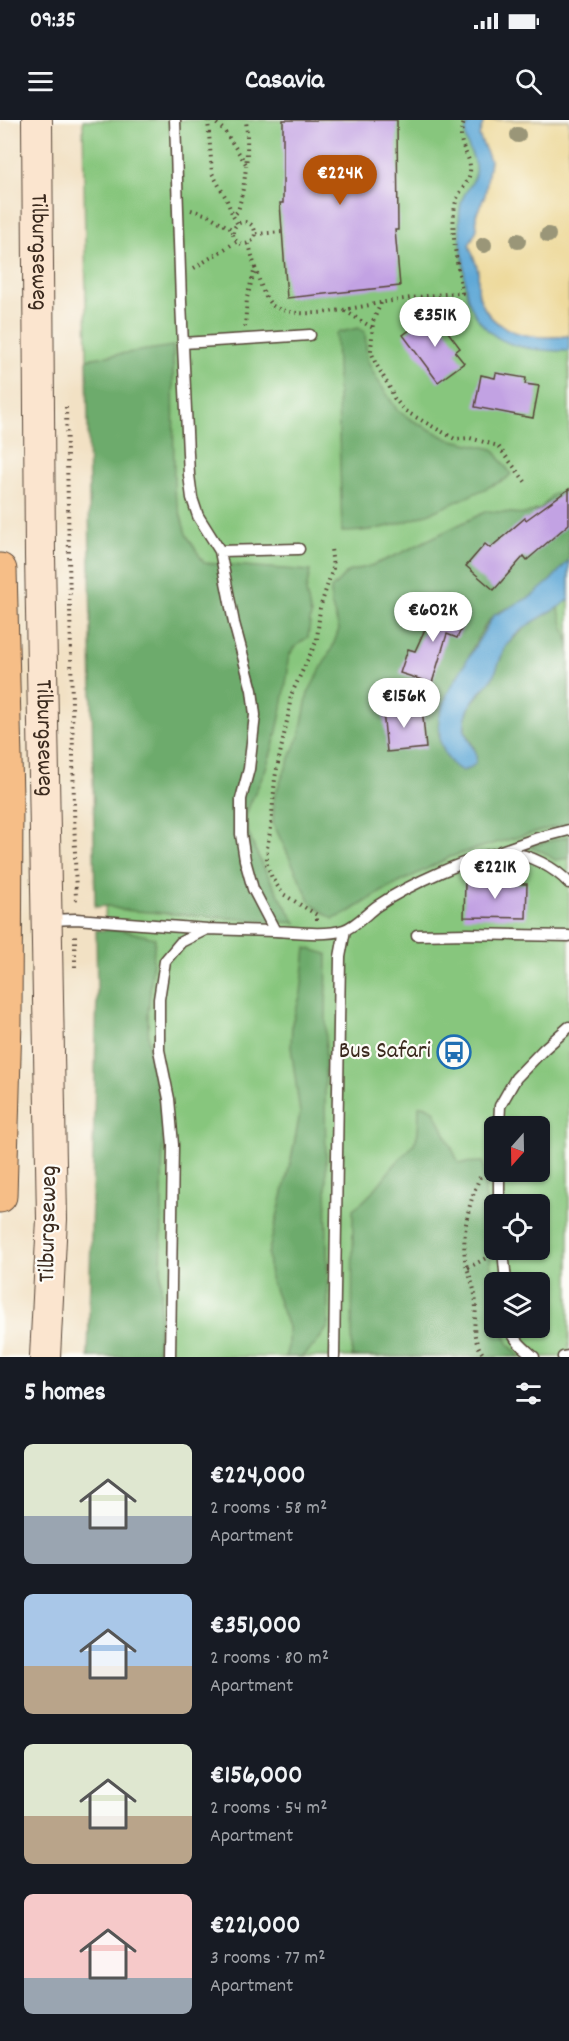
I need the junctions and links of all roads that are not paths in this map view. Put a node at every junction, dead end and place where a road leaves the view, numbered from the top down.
1 (37, 120) edge
2 (175, 120) edge
3 (310, 335) dead end
4 (183, 343) junction
5 (299, 549) dead end
6 (219, 551) junction
7 (0, 570) edge
8 (569, 830) edge
9 (490, 855) junction
10 (569, 883) edge
11 (47, 920) junction
12 (207, 929) junction
13 (345, 930) junction
14 (275, 931) junction
15 (417, 935) dead end
16 (569, 936) edge
17 (569, 1027) edge
18 (500, 1116) edge
19 (0, 1196) edge
20 (516, 1338) edge
21 (569, 1356) edge
22 (45, 1357) edge
23 (170, 1357) edge
24 (334, 1357) edge
25 (534, 1357) edge
26 (563, 1357) edge

1 - 11 street, Tilburgseweg
2 - 4 lane
3 - 4 lane
4 - 6 lane
5 - 6 lane
6 - 14 lane
7 - 19 highway
8 - 9 lane
9 - 10 lane
9 - 13 lane
11 - 12 lane
11 - 22 street, Tilburgseweg
12 - 14 lane
12 - 23 lane
13 - 14 lane
13 - 24 lane
15 - 16 lane
17 - 18 lane
20 - 25 lane
21 - 26 lane

